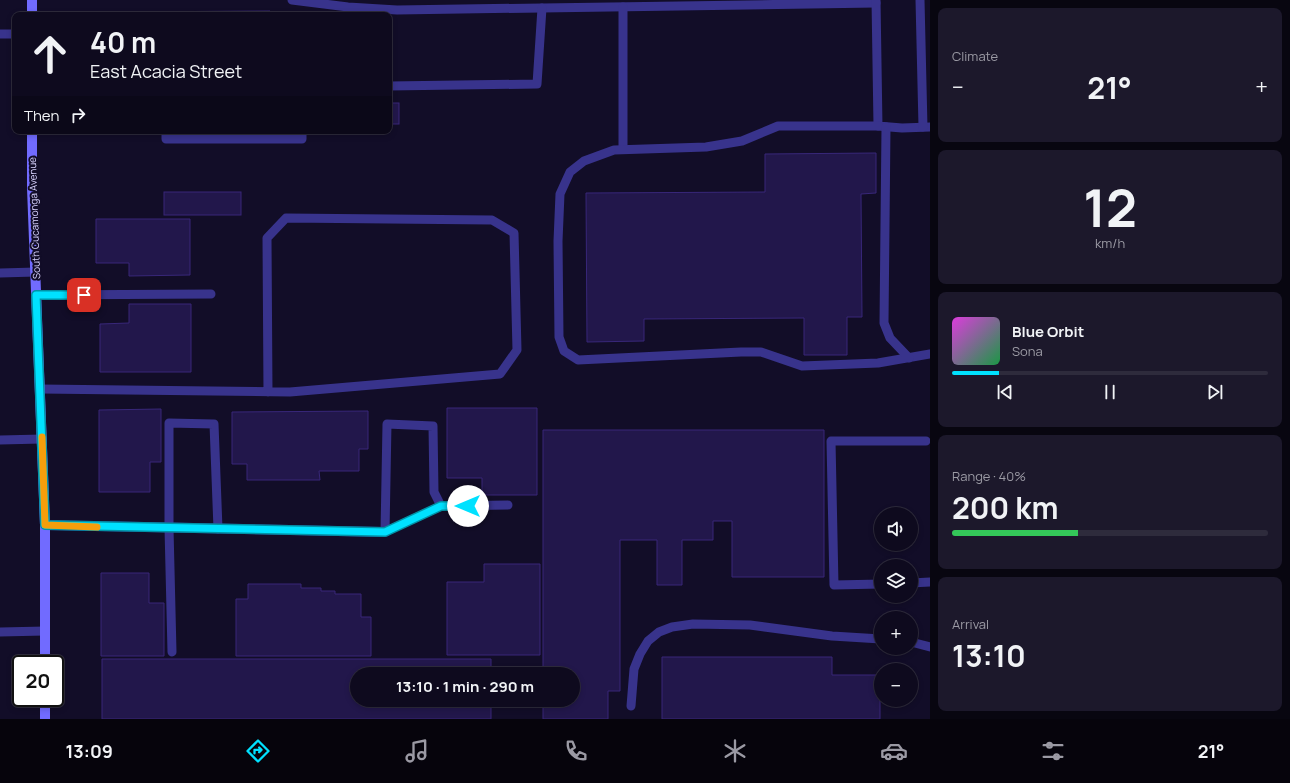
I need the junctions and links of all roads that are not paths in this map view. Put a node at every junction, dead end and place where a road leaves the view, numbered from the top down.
1 (32, 0) edge
2 (292, 0) edge
3 (920, 0) edge
4 (876, 1) edge
5 (600, 3) edge
6 (623, 7) junction
7 (542, 8) junction
8 (335, 10) edge
9 (32, 12) edge
10 (0, 34) edge
11 (12, 34) edge
12 (392, 86) edge
13 (882, 126) junction
14 (926, 127) edge
15 (32, 134) edge
16 (166, 134) edge
17 (302, 134) edge
18 (623, 149) junction
19 (36, 272) junction
20 (0, 273) edge
21 (211, 294) dead end
22 (36, 295) junction
23 (930, 354) edge
24 (909, 358) junction
25 (40, 389) junction
26 (268, 392) junction
27 (42, 439) junction
28 (0, 440) edge
29 (926, 441) dead end
30 (508, 505) dead end
31 (441, 506) junction
32 (45, 525) junction
33 (169, 528) junction
34 (218, 529) junction
35 (385, 532) junction
36 (930, 582) edge
37 (918, 583) edge
38 (874, 584) edge
39 (45, 631) junction
40 (0, 632) edge
41 (874, 639) edge
42 (918, 644) edge
43 (930, 647) edge
44 (172, 652) dead end
45 (45, 655) edge
46 (631, 706) dead end
47 (45, 707) edge
48 (45, 719) edge

1 - 9 street
2 - 8 lane
3 - 14 lane
4 - 6 lane
4 - 13 lane
5 - 6 lane
5 - 7 lane
6 - 18 lane
7 - 8 lane
7 - 12 lane
10 - 11 lane
13 - 14 lane
13 - 18 lane
13 - 24 lane
15 - 19 street, South Cucamonga Avenue
16 - 17 lane
18 - 24 lane
19 - 20 lane
19 - 22 street, South Cucamonga Avenue
21 - 22 lane
22 - 25 street, South Cucamonga Avenue
23 - 24 lane
25 - 26 lane
25 - 27 street, South Cucamonga Avenue
26 - 26 lane
27 - 28 lane
27 - 32 street, South Cucamonga Avenue
29 - 38 lane
30 - 31 lane
31 - 35 lane
31 - 35 lane
32 - 33 street
32 - 39 street, South Cucamonga Avenue
33 - 34 street
33 - 34 lane
33 - 44 lane
34 - 35 street
36 - 37 lane
39 - 40 lane
39 - 45 street, South Cucamonga Avenue
41 - 46 lane
42 - 43 lane
47 - 48 street

